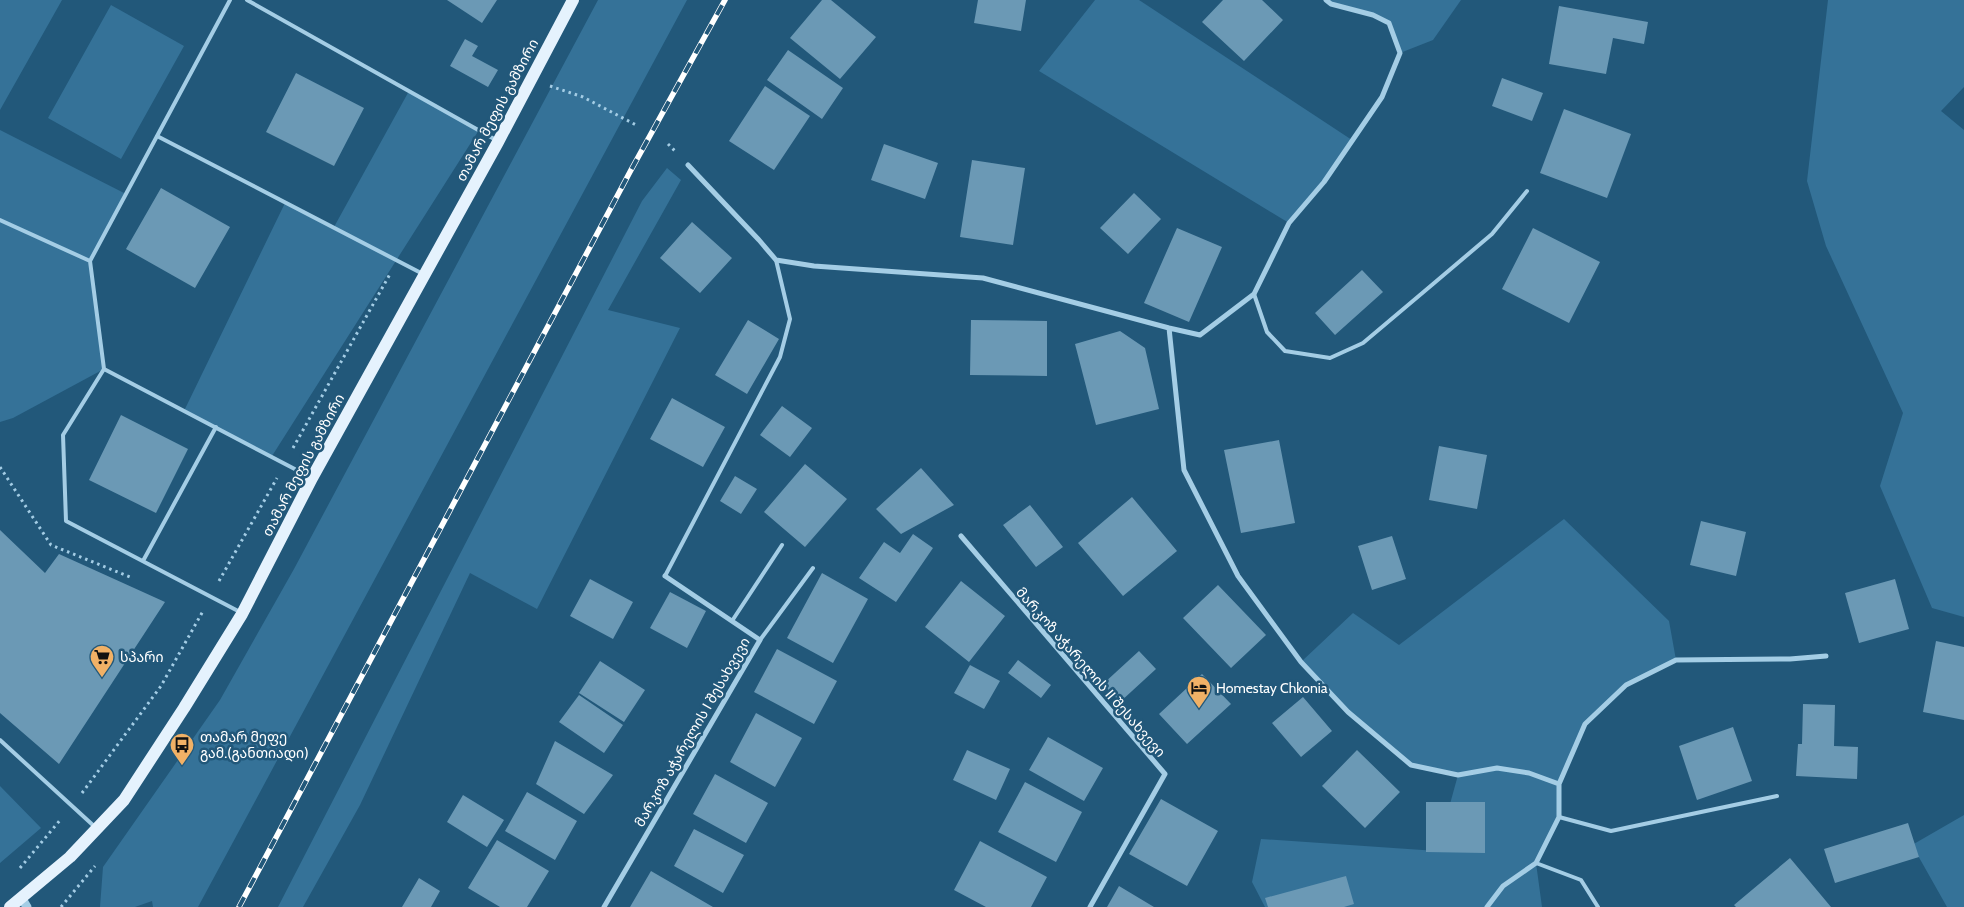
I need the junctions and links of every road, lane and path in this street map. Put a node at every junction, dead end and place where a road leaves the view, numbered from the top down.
1 (230, 0) edge
2 (247, 0) edge
3 (573, 0) edge
4 (1326, 0) edge
5 (545, 84) dead end
6 (638, 126) dead end
7 (157, 136) junction
8 (498, 142) junction
9 (688, 165) dead end
10 (1527, 191) dead end
11 (0, 220) edge
12 (776, 260) junction
13 (90, 261) junction
14 (423, 274) junction
15 (1254, 294) junction
16 (1169, 328) junction
17 (104, 369) junction
18 (216, 427) junction
19 (0, 467) edge
20 (312, 478) junction
21 (961, 536) dead end
22 (782, 545) dead end
23 (81, 557) dead end
24 (142, 561) junction
25 (813, 568) dead end
26 (665, 576) joint
27 (242, 614) junction
28 (732, 621) junction
29 (760, 640) junction
30 (1826, 656) dead end
31 (0, 740) edge
32 (1559, 784) junction
33 (1777, 796) dead end
34 (1559, 817) junction
35 (97, 829) junction
36 (1536, 863) junction
37 (24, 902) edge
38 (10, 907) edge
39 (604, 907) edge
40 (1090, 907) edge
41 (1488, 907) edge
42 (1598, 907) edge

1 - 7 lane
2 - 8 lane
3 - 8 main road, თამარ მეფის გამზირი
4 - 15 street
5 - 6 path
7 - 13 lane
7 - 14 lane
8 - 14 main road, თამარ მეფის გამზირი
9 - 12 street
10 - 15 lane
11 - 13 lane
12 - 16 street
12 - 26 lane
13 - 17 lane
14 - 20 main road, თამარ მეფის გამზირი
15 - 16 street
16 - 32 street
17 - 18 lane
17 - 24 lane
18 - 20 lane
18 - 24 lane
19 - 23 path
20 - 27 main road, თამარ მეფის გამზირი
21 - 40 street, მარკოზ აჭარელის II შესახვევი
22 - 28 lane
24 - 27 lane
25 - 29 lane
26 - 28 street, მარკოზ აჭარელის I შესახვევი
27 - 35 main road, თამარ მეფის გამზირი
28 - 29 street, მარკოზ აჭარელის I შესახვევი
29 - 39 street, მარკოზ აჭარელის I შესახვევი
30 - 32 street
31 - 35 lane
32 - 34 street
33 - 34 lane
34 - 36 street
35 - 37 main road, თამარ მეფის გამზირი
36 - 41 street
36 - 42 lane
37 - 38 main road, თამარ მეფის გამზირი

